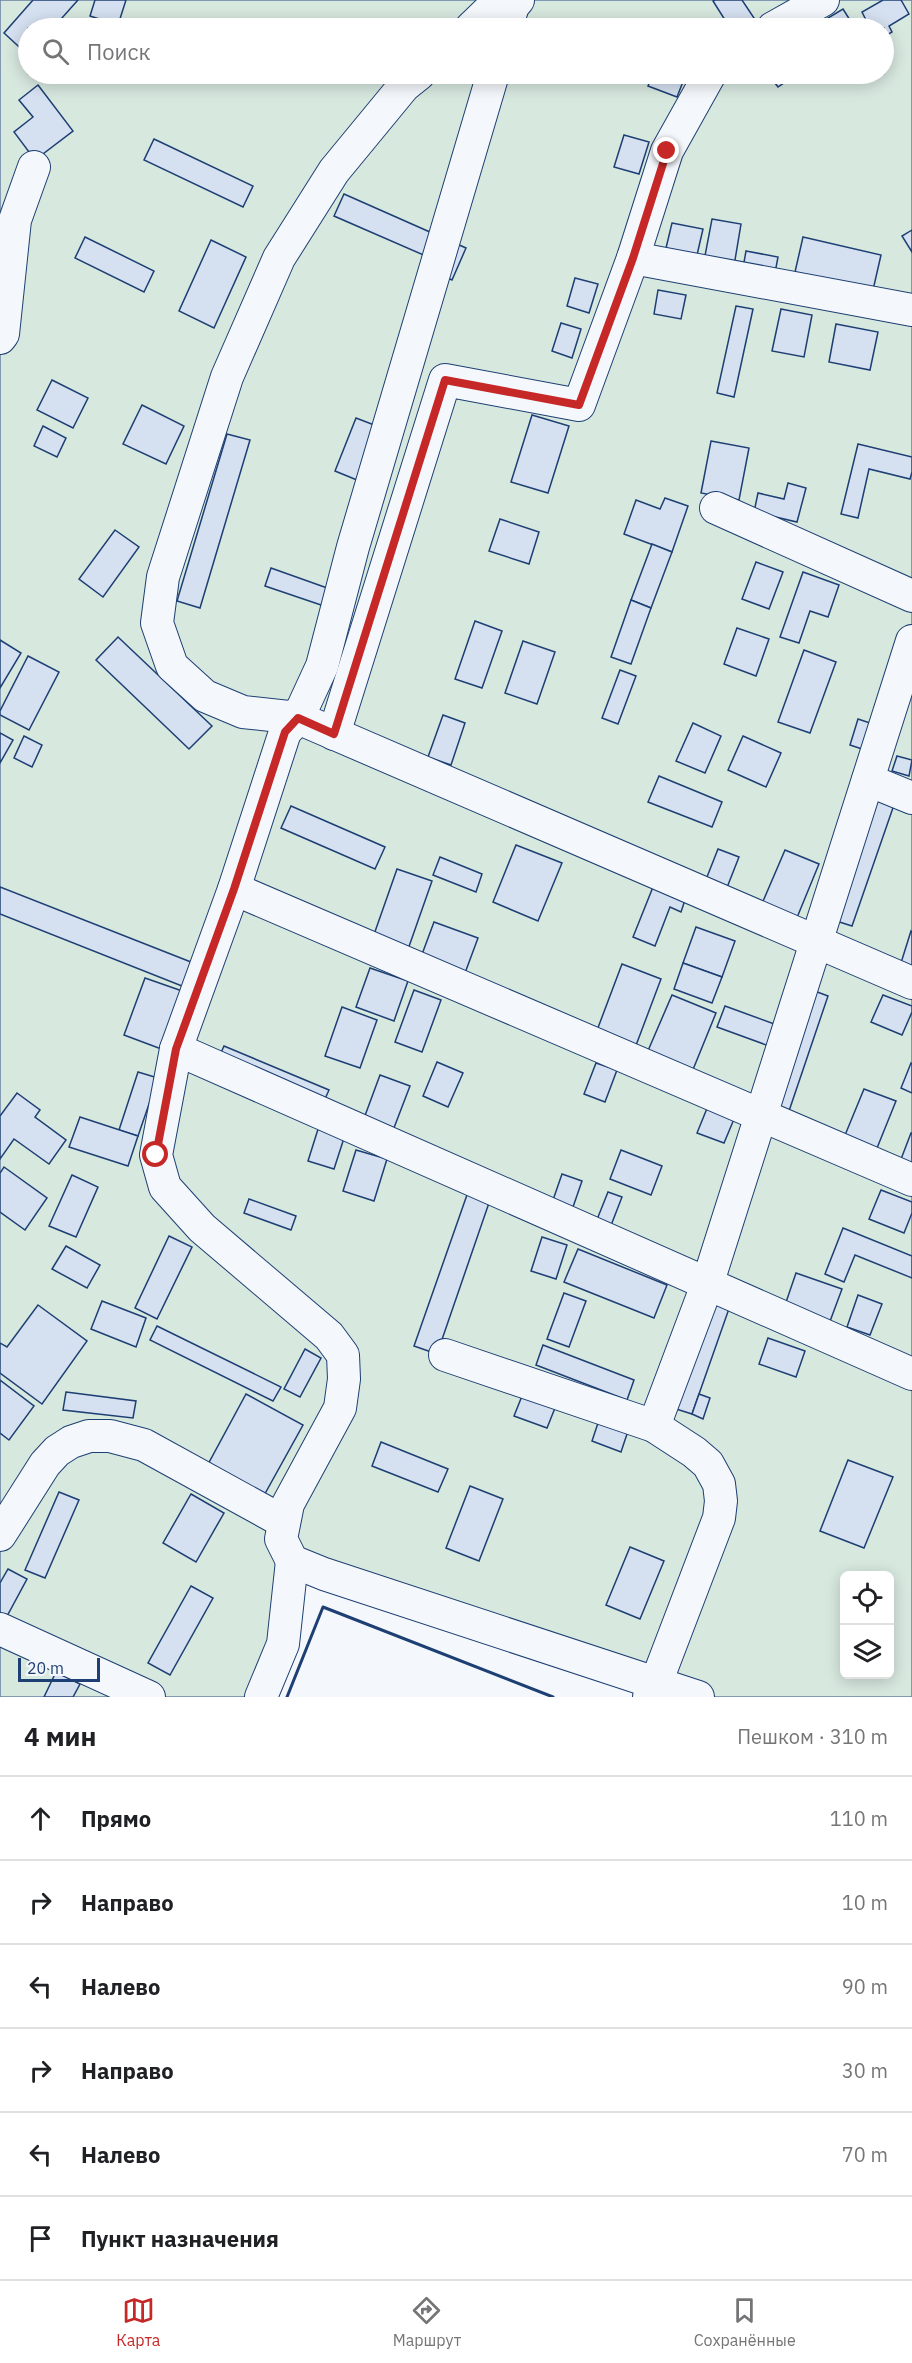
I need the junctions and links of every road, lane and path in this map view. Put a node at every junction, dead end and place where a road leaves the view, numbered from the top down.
1 (500, 0) edge
2 (518, 0) edge
3 (823, 0) edge
4 (481, 18) edge
5 (509, 18) edge
6 (791, 18) edge
7 (406, 84) edge
8 (490, 84) edge
9 (704, 84) edge
10 (34, 167) dead end
11 (633, 258) junction
12 (907, 305) edge
13 (0, 338) edge
14 (716, 508) dead end
15 (912, 596) edge
16 (912, 641) edge
17 (298, 718) junction
18 (334, 734) junction
19 (868, 780) junction
20 (912, 798) edge
21 (234, 889) junction
22 (816, 942) junction
23 (912, 983) edge
24 (176, 1049) junction
25 (760, 1115) junction
26 (912, 1180) edge
27 (707, 1285) junction
28 (445, 1355) dead end
29 (912, 1374) edge
30 (654, 1425) junction
31 (284, 1522) junction
32 (0, 1535) edge
33 (292, 1561) junction
34 (0, 1629) edge
35 (653, 1690) edge
36 (149, 1697) edge
37 (261, 1697) edge
38 (698, 1697) edge

1 - 4 lane
2 - 5 lane
3 - 6 lane
7 - 17 lane
8 - 17 lane
9 - 11 lane
10 - 13 lane
11 - 12 lane
11 - 18 lane
14 - 15 lane
16 - 19 lane
17 - 18 lane
17 - 21 lane
18 - 22 lane
19 - 20 lane
19 - 22 lane
21 - 24 lane
21 - 25 lane
22 - 23 lane
22 - 25 lane
24 - 27 lane
24 - 31 lane
25 - 26 lane
25 - 27 lane
27 - 29 lane
27 - 30 lane
28 - 30 lane
30 - 35 lane
31 - 32 lane
31 - 33 lane
33 - 35 lane
33 - 37 lane
34 - 36 lane
35 - 38 lane

